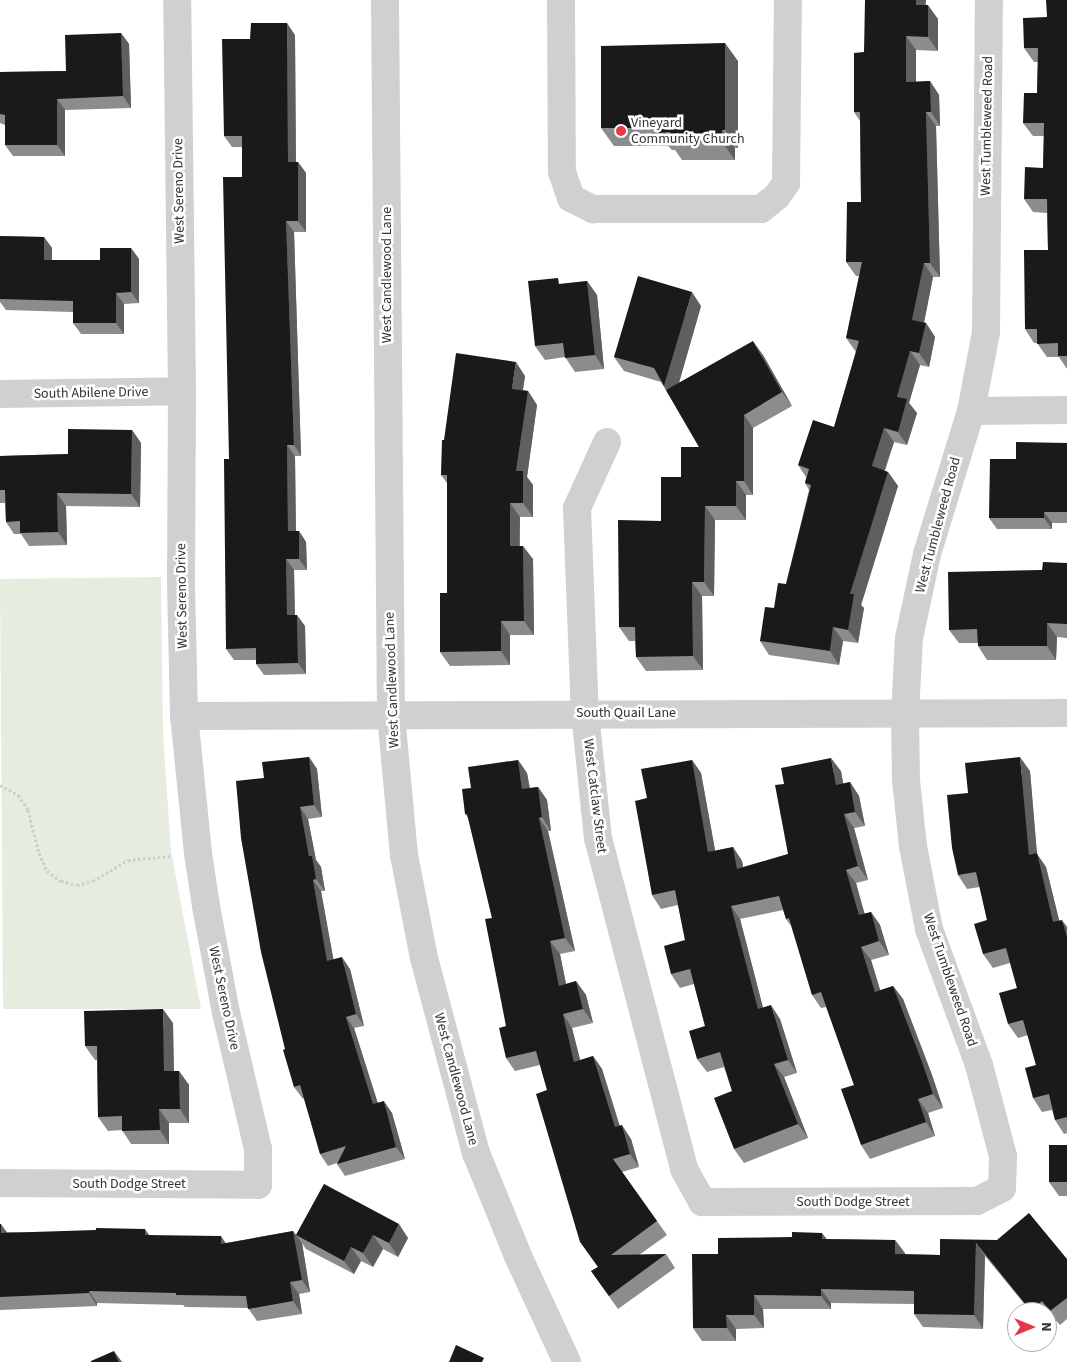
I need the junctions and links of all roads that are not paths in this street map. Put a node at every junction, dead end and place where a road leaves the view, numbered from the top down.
1 (177, 0) edge
2 (385, 0) edge
3 (561, 0) edge
4 (788, 0) edge
5 (989, 0) edge
6 (182, 391) junction
7 (0, 394) edge
8 (970, 410) junction
9 (1067, 410) edge
10 (607, 442) dead end
11 (585, 713) junction
12 (1067, 713) edge
13 (905, 714) junction
14 (391, 715) junction
15 (184, 716) junction
16 (0, 1183) edge
17 (258, 1185) joint
18 (1002, 1188) joint
19 (702, 1202) joint
20 (567, 1362) edge

1 - 6 street, West Sereno Drive
2 - 14 street, West Candlewood Lane
3 - 4 street
5 - 8 street, West Tumbleweed Road
6 - 7 street, South Abilene Drive
6 - 15 street, West Sereno Drive
8 - 9 street
8 - 13 street, West Tumbleweed Road
10 - 11 street, West Catclaw Street
11 - 13 street, South Quail Lane
11 - 14 street, South Quail Lane
11 - 19 street, West Catclaw Street
12 - 13 street, South Quail Lane
13 - 18 street, West Tumbleweed Road
14 - 15 street, South Quail Lane
14 - 20 street, West Candlewood Lane
15 - 17 street, West Sereno Drive
16 - 17 street, South Dodge Street
18 - 19 street, South Dodge Street

